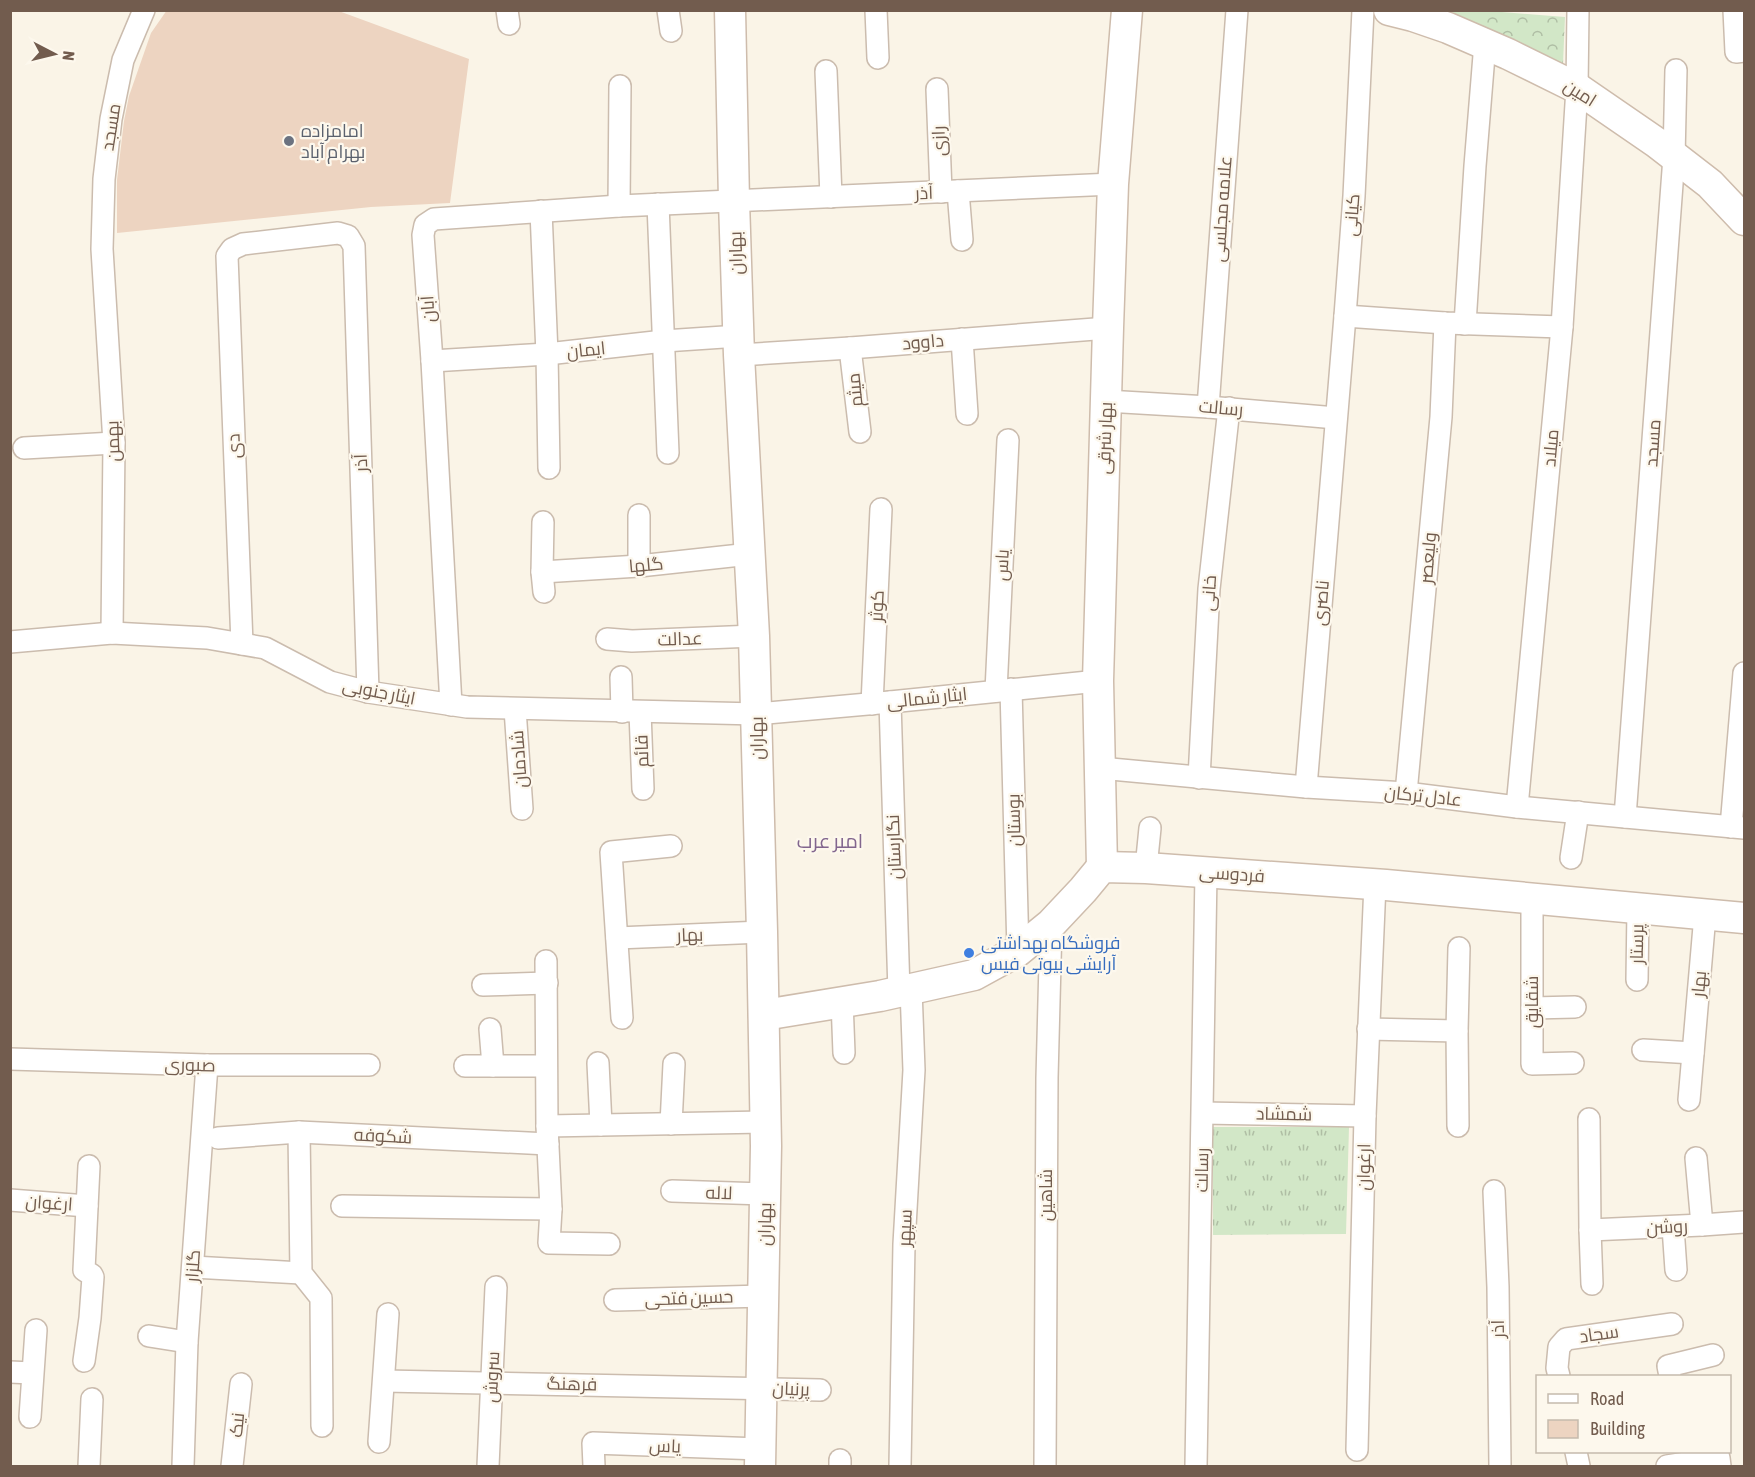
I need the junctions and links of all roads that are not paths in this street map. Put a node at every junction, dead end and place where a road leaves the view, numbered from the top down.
1 (144, 10) edge
2 (730, 10) edge
3 (876, 10) edge
4 (1127, 10) edge
5 (1237, 10) edge
6 (1363, 10) edge
7 (1389, 10) edge
8 (1578, 10) edge
9 (1734, 10) edge
10 (1485, 43) junction
11 (1744, 51) edge
12 (878, 58) dead end
13 (1676, 70) dead end
14 (826, 71) dead end
15 (620, 86) dead end
16 (1577, 88) junction
17 (937, 89) dead end
18 (1674, 157) junction
19 (1113, 184) junction
20 (949, 192) junction
21 (831, 197) junction
22 (734, 201) junction
23 (658, 204) junction
24 (619, 206) junction
25 (541, 211) junction
26 (1744, 220) edge
27 (962, 240) dead end
28 (102, 249) joint
29 (232, 249) joint
30 (1345, 316) junction
31 (1455, 323) junction
32 (1562, 327) junction
33 (1108, 328) junction
34 (962, 339) junction
35 (664, 341) junction
36 (739, 346) junction
37 (850, 348) junction
38 (547, 354) junction
39 (432, 361) junction
40 (1106, 401) junction
41 (1208, 406) junction
42 (1229, 408) junction
43 (967, 414) dead end
44 (1336, 418) junction
45 (860, 432) dead end
46 (1008, 440) dead end
47 (114, 443) junction
48 (24, 448) dead end
49 (668, 453) dead end
50 (549, 468) dead end
51 (881, 509) dead end
52 (639, 515) dead end
53 (543, 522) dead end
54 (750, 554) junction
55 (639, 566) junction
56 (112, 633) junction
57 (754, 636) junction
58 (607, 639) dead end
59 (10, 642) edge
60 (242, 644) junction
61 (1744, 673) edge
62 (621, 677) dead end
63 (1098, 681) junction
64 (1003, 690) junction
65 (368, 692) junction
66 (881, 703) junction
67 (451, 705) junction
68 (515, 709) junction
69 (631, 712) junction
70 (757, 714) junction
71 (1101, 768) junction
72 (1199, 778) junction
73 (1306, 787) junction
74 (643, 789) dead end
75 (1406, 793) junction
76 (1517, 807) junction
77 (522, 809) dead end
78 (1578, 812) junction
79 (1625, 817) junction
80 (1149, 828) dead end
81 (1738, 828) edge
82 (671, 846) dead end
83 (1571, 858) dead end
84 (1102, 867) junction
85 (1146, 868) junction
86 (1206, 873) junction
87 (1375, 884) junction
88 (1532, 898) junction
89 (1638, 908) junction
90 (1705, 915) junction
91 (1744, 918) edge
92 (1051, 924) junction
93 (762, 932) junction
94 (617, 938) junction
95 (1459, 948) dead end
96 (1018, 951) junction
97 (546, 961) dead end
98 (1637, 980) dead end
99 (547, 983) junction
100 (483, 984) dead end
101 (905, 990) junction
102 (842, 1001) junction
103 (1575, 1007) dead end
104 (1532, 1008) junction
105 (764, 1015) junction
106 (622, 1018) dead end
107 (489, 1029) dead end
108 (1368, 1029) junction
109 (1457, 1031) junction
110 (1643, 1049) dead end
111 (844, 1053) dead end
112 (1693, 1053) junction
113 (10, 1059) edge
114 (598, 1063) dead end
115 (1573, 1063) dead end
116 (674, 1064) dead end
117 (207, 1065) junction
118 (369, 1065) dead end
119 (465, 1066) dead end
120 (493, 1066) junction
121 (546, 1066) junction
122 (1689, 1100) dead end
123 (1203, 1113) junction
124 (1365, 1116) junction
125 (1589, 1119) dead end
126 (765, 1122) junction
127 (671, 1124) junction
128 (601, 1125) junction
129 (1458, 1126) dead end
130 (299, 1132) junction
131 (547, 1135) junction
132 (218, 1138) dead end
133 (1696, 1158) dead end
134 (89, 1166) dead end
135 (672, 1191) dead end
136 (1494, 1191) dead end
137 (765, 1194) junction
138 (10, 1200) edge
139 (87, 1206) junction
140 (342, 1206) dead end
141 (551, 1209) junction
142 (1744, 1222) edge
143 (1702, 1225) junction
144 (1673, 1227) junction
145 (1590, 1230) junction
146 (609, 1244) dead end
147 (193, 1267) junction
148 (1676, 1270) dead end
149 (301, 1273) junction
150 (1592, 1284) dead end
151 (496, 1287) dead end
152 (763, 1296) junction
153 (615, 1300) dead end
154 (388, 1314) dead end
155 (1672, 1324) dead end
156 (36, 1330) dead end
157 (149, 1336) dead end
158 (187, 1342) junction
159 (1713, 1355) dead end
160 (84, 1361) dead end
161 (10, 1372) edge
162 (32, 1373) junction
163 (1559, 1375) edge
164 (1670, 1375) edge
165 (384, 1381) junction
166 (491, 1383) junction
167 (241, 1384) dead end
168 (761, 1388) junction
169 (820, 1390) dead end
170 (93, 1399) dead end
171 (30, 1417) dead end
172 (322, 1426) dead end
173 (379, 1442) dead end
174 (1357, 1450) dead end
175 (760, 1458) edge
176 (1678, 1461) edge
177 (89, 1467) edge
178 (183, 1467) edge
179 (232, 1467) edge
180 (488, 1467) edge
181 (594, 1467) edge
182 (900, 1467) edge
183 (1045, 1467) edge
184 (1196, 1467) edge
185 (1500, 1467) edge
186 (1720, 1467) edge

1 - 28 street, مسجد
2 - 22 street, بهاران
3 - 12 street
4 - 19 street, بهار شرقی
5 - 41 street, علامه مجلسی
6 - 30 street, کیانی
7 - 10 street, امین
8 - 16 street, میلاد
9 - 11 street
10 - 16 street, امین
10 - 31 street, ولیعصر
13 - 18 street, مسجد
14 - 21 street
15 - 24 street
16 - 18 street, امین
16 - 32 street, میلاد
17 - 20 street, رازی
18 - 26 street, امین
18 - 79 street, مسجد
19 - 20 street, آذر
19 - 33 street, بهار شرقی
20 - 21 street, آذر
20 - 27 street, رازی
21 - 22 street, آذر
22 - 23 street, آبان
22 - 36 street, بهاران
23 - 24 street, آبان
23 - 35 street
24 - 25 street, آبان
25 - 38 street
25 - 39 street, آبان
28 - 47 street, بهمن
29 - 60 street, دی
29 - 65 street, آذر
30 - 31 street
30 - 44 street, کیانی
31 - 32 street
31 - 75 street, ولیعصر
32 - 76 street, میلاد
33 - 34 street, داوود
33 - 40 street, بهار شرقی
34 - 37 street, داوود
34 - 43 street
35 - 36 street, ایمان
35 - 38 street, ایمان
35 - 49 street
36 - 37 street, داوود
36 - 54 street, بهاران
37 - 45 street, میثم
38 - 39 street, ایمان
38 - 50 street
39 - 67 street, آبان
40 - 41 street, رسالت
40 - 63 street, بهار شرقی
41 - 42 street, رسالت
42 - 44 street, رسالت
42 - 72 street, خانی
44 - 73 street, ناصری
46 - 64 street, یاس
47 - 48 street
47 - 56 street, بهمن
51 - 66 street, کوثر
52 - 55 street
53 - 55 street, گلها
54 - 55 street, گلها
54 - 57 street, بهاران
56 - 59 street, ایثار جنوبی
56 - 60 street, ایثار جنوبی
57 - 58 street, عدالت
57 - 70 street, بهاران
60 - 65 street, ایثار جنوبی
61 - 81 street
62 - 69 street, قائم
63 - 64 street, ایثار شمالی
63 - 71 street, بهار شرقی
64 - 66 street, ایثار شمالی
64 - 96 street, بوستان
65 - 67 street, ایثار جنوبی
66 - 70 street, ایثار شمالی
66 - 101 street, نگارستان
67 - 68 street, ایثار جنوبی
68 - 69 street, ایثار جنوبی
68 - 77 street, شادمان
69 - 70 street, ایثار جنوبی
69 - 74 street, قائم
70 - 93 street, بهاران
71 - 72 street, عادل ترکان
71 - 84 street, بهار شرقی
72 - 73 street, عادل ترکان
73 - 75 street, عادل ترکان
75 - 76 street, عادل ترکان
76 - 78 street, عادل ترکان
78 - 79 street, عادل ترکان
78 - 83 street
79 - 81 street, عادل ترکان
80 - 85 street
82 - 94 street
84 - 85 street, فردوسی
84 - 92 street
85 - 86 street, فردوسی
86 - 87 street, فردوسی
86 - 123 street, رسالت
87 - 88 street, فردوسی
87 - 108 street, ارغوان
88 - 89 street, فردوسی
88 - 104 street, شقایق
89 - 90 street, فردوسی
89 - 98 street, پرستار
90 - 91 street, فردوسی
90 - 112 street, بهار
92 - 96 street
92 - 183 street, شاهین
93 - 94 street, بهار
93 - 105 street, بهاران
94 - 106 street
95 - 109 street
96 - 101 street
97 - 99 street
99 - 100 street
99 - 121 street
101 - 102 street
101 - 182 street, سپهر
102 - 105 street
102 - 111 street
103 - 104 street
104 - 115 street, شقایق
105 - 126 street, بهاران
107 - 120 street
108 - 109 street
108 - 124 street, ارغوان
109 - 129 street
110 - 112 street
112 - 122 street, بهار
113 - 117 street, صبوری
114 - 128 street
116 - 127 street
117 - 118 street, صبوری
117 - 147 street, گلزار
119 - 120 street
120 - 121 street
121 - 131 street
123 - 124 street, شمشاد
123 - 184 street, رسالت
124 - 174 street, ارغوان
125 - 145 street
126 - 127 street, شکوفه
126 - 137 street, بهاران
127 - 128 street, شکوفه
128 - 131 street, شکوفه
130 - 131 street, شکوفه
130 - 132 street, شکوفه
130 - 149 street
131 - 141 street
133 - 143 street
134 - 139 street
135 - 137 street, لاله
136 - 185 street, آذر
137 - 152 street, بهاران
138 - 139 street, ارغوان
139 - 160 street
140 - 141 street
141 - 146 street
142 - 143 street, روشن
143 - 144 street, روشن
144 - 145 street, روشن
144 - 148 street
145 - 150 street
147 - 149 street
147 - 158 street, گلزار
149 - 172 street
151 - 166 street, سروش
152 - 153 street, حسین فتحی
152 - 168 street, بهاران
154 - 165 street
155 - 163 street, سجاد
156 - 162 street
157 - 158 street
158 - 178 street, گلزار
159 - 164 street
161 - 162 street
162 - 171 street
165 - 166 street, فرهنگ
165 - 173 street
166 - 168 street, فرهنگ
166 - 180 street, سروش
167 - 179 street, نیک
168 - 169 street, پرنیان
168 - 175 street, بهاران
170 - 177 street
175 - 181 street, یاس
176 - 186 street

